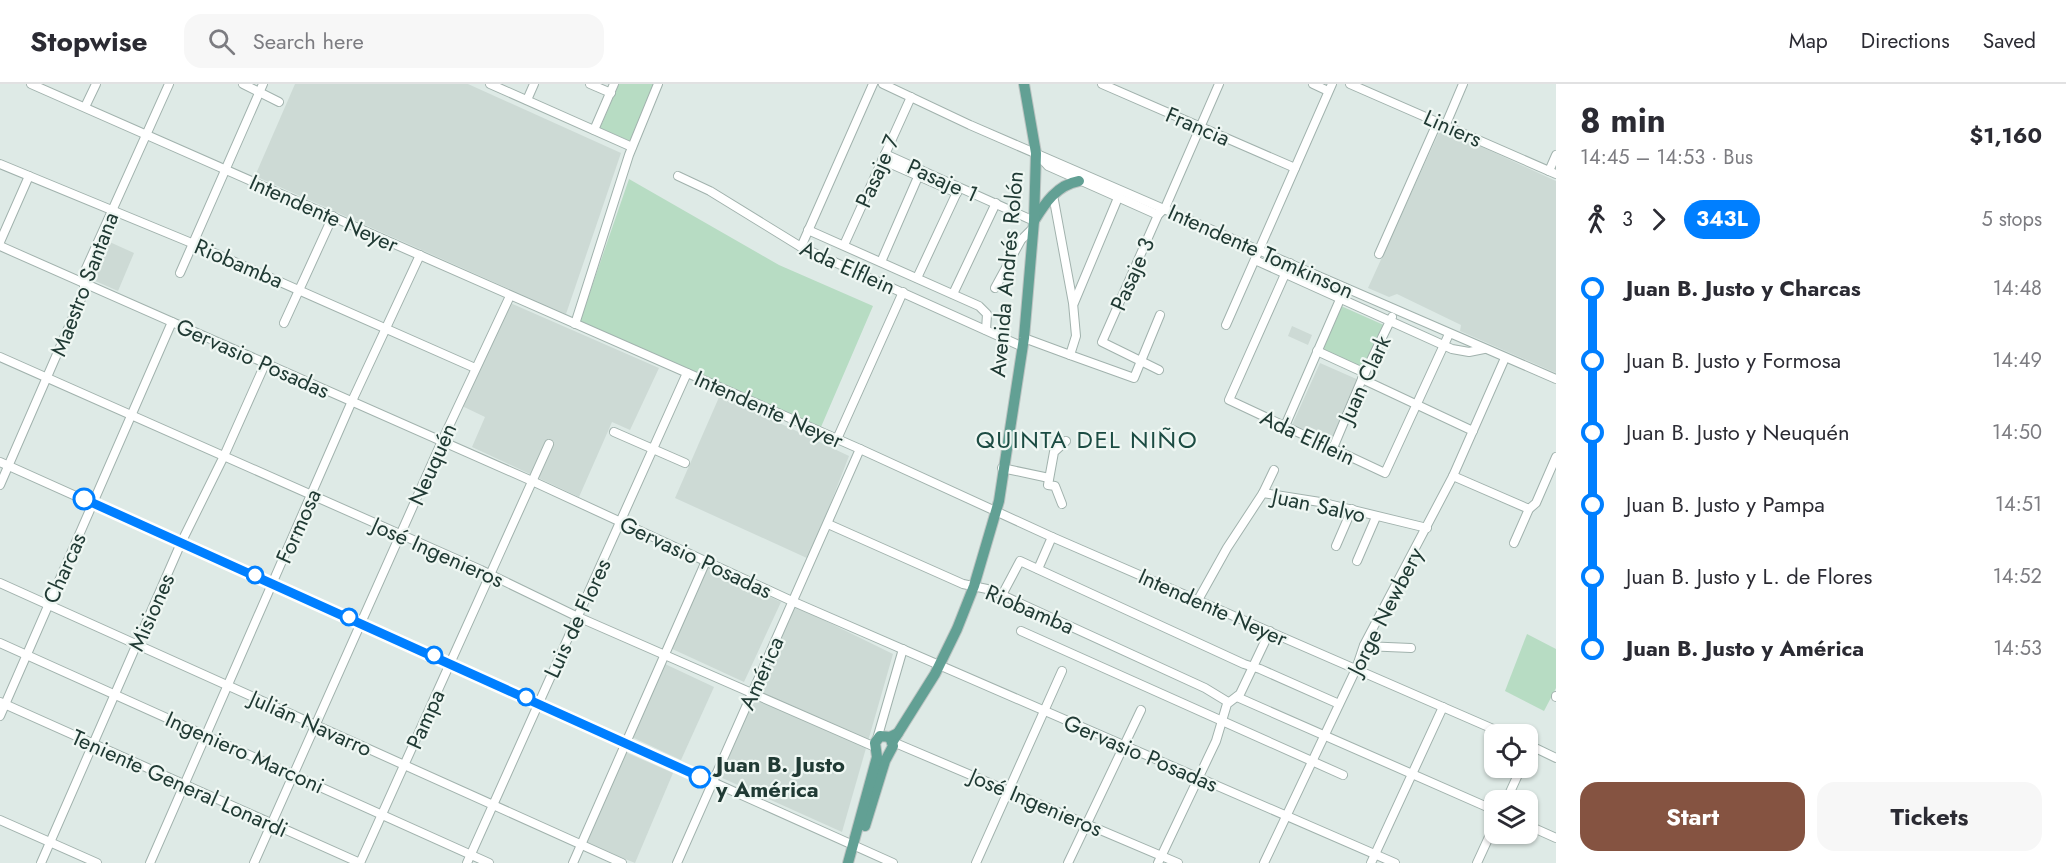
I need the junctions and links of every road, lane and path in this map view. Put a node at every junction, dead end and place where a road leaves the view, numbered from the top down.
1 (31, 84) edge
2 (96, 84) edge
3 (169, 84) edge
4 (243, 84) edge
5 (490, 84) edge
6 (534, 84) edge
7 (590, 84) edge
8 (658, 84) edge
9 (873, 84) edge
10 (883, 84) edge
11 (1024, 84) edge
12 (1102, 84) edge
13 (1219, 84) edge
14 (1312, 84) edge
15 (1350, 84) edge
16 (1463, 84) edge
17 (1362, 86) edge
18 (261, 88) edge
19 (613, 88) edge
20 (1330, 88) edge
21 (911, 97) junction
22 (527, 100) junction
23 (279, 102) dead end
24 (85, 107) junction
25 (1442, 123) junction
26 (1200, 128) junction
27 (594, 130) junction
28 (147, 134) junction
29 (632, 147) junction
30 (1036, 153) junction
31 (1556, 155) edge
32 (884, 157) junction
33 (0, 164) edge
34 (1295, 168) junction
35 (226, 171) junction
36 (920, 173) junction
37 (1552, 173) edge
38 (29, 176) junction
39 (678, 176) dead end
40 (1079, 181) junction
41 (958, 191) junction
42 (1120, 194) junction
43 (1053, 195) junction
44 (996, 203) junction
45 (112, 209) junction
46 (1162, 212) junction
47 (333, 216) junction
48 (1034, 225) junction
49 (808, 230) junction
50 (0, 244) edge
51 (194, 244) junction
52 (844, 245) junction
53 (801, 247) junction
54 (1260, 250) junction
55 (1379, 254) dead end
56 (420, 255) junction
57 (1255, 260) junction
58 (881, 262) junction
59 (1290, 263) junction
60 (180, 273) dead end
61 (1286, 274) junction
62 (917, 278) junction
63 (83, 283) junction
64 (996, 288) dead end
65 (1344, 288) junction
66 (299, 289) junction
67 (903, 292) junction
68 (953, 294) junction
69 (510, 296) junction
70 (1340, 299) junction
71 (1073, 303) junction
72 (1395, 310) junction
73 (1161, 315) dead end
74 (172, 322) junction
75 (1390, 322) junction
76 (284, 323) dead end
77 (575, 324) junction
78 (1226, 325) dead end
79 (387, 328) junction
80 (986, 330) junction
81 (1449, 334) junction
82 (1024, 342) junction
83 (1443, 345) junction
84 (1485, 349) junction
85 (1317, 351) junction
86 (1070, 355) junction
87 (0, 357) edge
88 (1505, 358) junction
89 (1141, 360) junction
90 (265, 364) junction
91 (475, 368) junction
92 (1160, 370) dead end
93 (687, 373) junction
94 (1363, 376) junction
95 (48, 378) junction
96 (1556, 379) edge
97 (352, 401) junction
98 (1416, 405) junction
99 (131, 415) junction
100 (1286, 426) junction
101 (1473, 431) junction
102 (615, 432) dead end
103 (837, 439) junction
104 (442, 441) junction
105 (1066, 441) dead end
106 (549, 444) dead end
107 (1333, 448) junction
108 (653, 449) junction
109 (860, 449) junction
110 (224, 456) junction
111 (1556, 457) edge
112 (685, 463) dead end
113 (4, 464) edge
114 (1002, 468) junction
115 (1274, 470) dead end
116 (1453, 476) junction
117 (1049, 478) junction
118 (532, 481) junction
119 (0, 485) edge
120 (1263, 493) junction
121 (311, 495) junction
122 (92, 503) junction
123 (1062, 504) dead end
124 (1532, 506) junction
125 (1352, 509) junction
126 (996, 511) junction
127 (1376, 517) junction
128 (620, 522) junction
129 (828, 524) junction
130 (1427, 528) junction
131 (400, 534) junction
132 (1052, 537) junction
133 (181, 543) junction
134 (1514, 543) dead end
135 (1336, 546) dead end
136 (706, 561) junction
137 (1356, 561) dead end
138 (1038, 569) junction
139 (490, 574) junction
140 (0, 583) edge
141 (273, 583) junction
142 (974, 586) junction
143 (1002, 595) junction
144 (1198, 600) junction
145 (793, 601) junction
146 (48, 605) junction
147 (578, 617) junction
148 (361, 623) junction
149 (1021, 632) dead end
150 (1270, 632) junction
151 (0, 643) edge
152 (137, 645) junction
153 (1364, 646) junction
154 (1411, 648) dead end
155 (903, 649) junction
156 (26, 655) junction
157 (664, 655) junction
158 (450, 663) junction
159 (940, 665) junction
160 (1253, 667) junction
161 (1356, 669) junction
162 (1062, 671) dead end
163 (228, 686) junction
164 (115, 694) junction
165 (752, 694) junction
166 (1237, 697) junction
167 (1228, 702) junction
168 (3, 703) edge
169 (537, 703) junction
170 (1339, 704) junction
171 (1443, 707) junction
172 (1141, 710) dead end
173 (1045, 711) junction
174 (0, 716) edge
175 (1220, 721) junction
176 (315, 725) junction
177 (1484, 725) edge
178 (206, 734) junction
179 (1324, 735) junction
180 (893, 741) junction
181 (626, 742) junction
182 (93, 744) junction
183 (876, 745) junction
184 (1125, 746) junction
185 (1538, 749) edge
186 (1556, 758) edge
187 (1312, 761) junction
188 (404, 765) junction
189 (293, 774) junction
190 (1412, 774) junction
191 (1344, 775) dead end
192 (1198, 777) junction
193 (713, 783) junction
194 (184, 784) junction
195 (1006, 790) junction
196 (494, 805) junction
197 (1484, 806) edge
198 (382, 814) junction
199 (1286, 816) junction
200 (0, 820) edge
201 (271, 823) junction
202 (1087, 824) junction
203 (1538, 830) edge
204 (1556, 838) edge
205 (50, 842) junction
206 (581, 844) junction
207 (1486, 844) edge
208 (856, 846) junction
209 (1375, 854) junction
210 (469, 859) edge
211 (1160, 859) edge
212 (41, 863) edge
213 (97, 863) edge
214 (150, 863) edge
215 (254, 863) edge
216 (360, 863) edge
217 (489, 863) edge
218 (573, 863) edge
219 (622, 863) edge
220 (677, 863) edge
221 (848, 863) edge
222 (855, 863) edge
223 (893, 863) edge
224 (976, 863) edge
225 (1068, 863) edge
226 (1178, 863) edge
227 (1264, 863) edge
228 (1371, 863) edge
229 (1395, 863) edge
230 (1477, 863) edge

1 - 24 street, Intendente Neyer
2 - 24 street
3 - 28 street, Maestro Santana
4 - 18 street
5 - 22 street
6 - 22 street
7 - 19 street
8 - 29 street
9 - 49 street
10 - 21 street, Intendente Tomkinson
11 - 30 main road, Avenida Andrés Rolón
12 - 26 street, Francia
13 - 26 street, Pasaje 3
14 - 20 street
15 - 17 street, Liniers
16 - 25 street
17 - 25 street, Liniers
18 - 23 street
18 - 35 street
19 - 27 street
20 - 34 street
21 - 30 street, Intendente Tomkinson
21 - 32 street, Pasaje 7
22 - 27 street
24 - 28 street, Intendente Neyer
25 - 37 street, Liniers
25 - 55 street
26 - 34 street, Francia
26 - 46 street, Pasaje 3
27 - 29 street
28 - 35 street, Intendente Neyer
28 - 45 street, Maestro Santana
29 - 77 street
30 - 40 street, Intendente Tomkinson
30 - 42 street, Intendente Tomkinson
30 - 48 main road, Avenida Andrés Rolón
31 - 37 street
32 - 36 street, Pasaje 1
32 - 52 street, Pasaje 7
33 - 38 street, Riobamba
34 - 54 street
35 - 47 street, Intendente Neyer
35 - 51 street
36 - 41 street, Pasaje 1
36 - 58 street
38 - 45 street, Riobamba
38 - 50 street
39 - 53 street, Ada Elflein
40 - 42 street, Intendente Tomkinson
40 - 43 main road
41 - 44 street, Pasaje 1
41 - 62 street
42 - 46 street, Intendente Tomkinson
42 - 71 street
43 - 48 main road
43 - 71 street
44 - 48 street, Pasaje 1
44 - 68 street
45 - 51 street, Riobamba
45 - 63 street, Maestro Santana
46 - 54 street, Intendente Tomkinson
46 - 89 street, Pasaje 3
47 - 56 street, Intendente Neyer
47 - 66 street
48 - 64 street
48 - 82 main road, Avenida Andrés Rolón
49 - 52 street
49 - 53 street
50 - 63 street, Gervasio Posadas
51 - 60 street
51 - 66 street, Riobamba
52 - 58 street
53 - 67 street, Ada Elflein
54 - 57 street
54 - 59 street, Intendente Tomkinson
56 - 69 street, Intendente Neyer
56 - 79 street, Formosa
57 - 61 street, Intendente Tomkinson
57 - 78 street
58 - 62 street
59 - 61 street
59 - 65 street, Intendente Tomkinson
61 - 70 street, Intendente Tomkinson
61 - 100 street, Ada Elflein
62 - 68 street
63 - 74 street, Gervasio Posadas
63 - 95 street, Maestro Santana
65 - 70 street
65 - 72 street, Intendente Tomkinson
66 - 76 street
66 - 79 street, Riobamba
67 - 80 street, Ada Elflein
67 - 103 street
68 - 80 street
69 - 77 street, Intendente Neyer
69 - 91 street, Neuquén
70 - 75 street, Intendente Tomkinson
70 - 85 street
71 - 86 street
72 - 75 street, Juan Clark
72 - 81 street, Intendente Tomkinson
73 - 89 street
74 - 90 street, Gervasio Posadas
74 - 99 street, Charcas
75 - 83 street, Intendente Tomkinson
75 - 94 street, Juan Clark
77 - 93 street, Intendente Neyer
79 - 91 street, Riobamba
79 - 97 street, Formosa
80 - 82 street, Ada Elflein
81 - 83 street
81 - 84 street, Intendente Tomkinson
82 - 86 street, Ada Elflein
82 - 114 main road, Avenida Andrés Rolón
83 - 84 street, Intendente Tomkinson
83 - 98 street
84 - 88 street, Intendente Tomkinson
85 - 94 street
85 - 100 street
86 - 89 street, Ada Elflein
87 - 95 street, José Ingenieros
88 - 96 street, Intendente Tomkinson
88 - 101 street, Jorge Newbery
89 - 92 street
90 - 97 street, Gervasio Posadas
90 - 110 street, Misiones
91 - 104 street, Neuquén
93 - 103 street, Intendente Neyer
93 - 108 street, Luis de Flores
94 - 98 street
94 - 107 street, Juan Clark
95 - 99 street, José Ingenieros
95 - 113 street, Maestro Santana
97 - 104 street, Gervasio Posadas
97 - 121 street, Formosa
98 - 101 street
98 - 107 street, Ada Elflein
99 - 110 street, José Ingenieros
99 - 122 street, Charcas
100 - 107 street, Ada Elflein
101 - 116 street, Jorge Newbery
102 - 108 street
103 - 109 street, Intendente Neyer
104 - 118 street, Gervasio Posadas
104 - 131 street, Neuquén
105 - 117 street
106 - 118 street, Pampa
108 - 112 street
108 - 128 street, Luis de Flores
109 - 126 street, Intendente Neyer
109 - 129 street, América
110 - 121 street, José Ingenieros
110 - 133 street, Misiones
111 - 124 street
113 - 119 street, Maestro Santana
113 - 122 street
114 - 117 street
114 - 126 main road, Avenida Andrés Rolón
115 - 120 street
116 - 124 street
116 - 130 street, Jorge Newbery
117 - 123 street
118 - 128 street, Gervasio Posadas
118 - 139 street, Pampa
120 - 125 street, Juan Salvo
120 - 144 street, Juan Salvo
121 - 131 street, José Ingenieros
121 - 141 street, Formosa
122 - 133 street
122 - 146 street, Charcas
124 - 134 street
125 - 127 street, Juan Salvo
125 - 135 street
126 - 132 street, Intendente Neyer
126 - 142 main road, Avenida Andrés Rolón
127 - 130 street, Juan Salvo
127 - 137 street
128 - 136 street, Gervasio Posadas
128 - 147 street, Luis de Flores
129 - 142 street, Riobamba
129 - 145 street, América
130 - 153 street, Jorge Newbery
131 - 139 street, José Ingenieros
131 - 148 street, Neuquén
132 - 138 street
132 - 144 street, Intendente Neyer
133 - 141 street
133 - 152 street, Misiones
136 - 145 street, Gervasio Posadas
136 - 157 street
138 - 143 street
138 - 160 street
139 - 147 street, José Ingenieros
139 - 158 street, Pampa
140 - 146 street, Julián Navarro
141 - 148 street
141 - 163 street, Formosa
142 - 143 street, Riobamba
142 - 159 main road, Avenida Andrés Rolón
143 - 167 street, Riobamba
144 - 150 street, Intendente Neyer
145 - 155 street, Gervasio Posadas
145 - 165 street, América
146 - 152 street, Julián Navarro
146 - 156 street, Charcas
147 - 157 street, José Ingenieros
147 - 169 street, Luis de Flores
148 - 158 street
148 - 176 street, Neuquén
149 - 175 street
150 - 160 street
150 - 161 street, Intendente Neyer
151 - 156 street, Ingeniero Marconi
152 - 163 street, Julián Navarro
152 - 164 street, Misiones
153 - 154 street
153 - 161 street, Jorge Newbery
155 - 159 street, Gervasio Posadas
155 - 183 street
156 - 164 street, Ingeniero Marconi
156 - 168 street, Charcas
157 - 165 street, José Ingenieros
157 - 181 street
158 - 169 street
158 - 188 street, Pampa
159 - 173 street, Gervasio Posadas
159 - 180 main road, Avenida Andrés Rolón
160 - 166 street
160 - 170 street
161 - 170 street, Jorge Newbery
161 - 171 street, Intendente Neyer
162 - 173 street
163 - 176 street, Julián Navarro
163 - 178 street, Formosa
164 - 178 street, Ingeniero Marconi
164 - 182 street, Misiones
165 - 183 street, José Ingenieros
165 - 193 street, América
166 - 167 street
166 - 179 street
167 - 175 street
168 - 174 street, Charcas
168 - 182 street, Teniente General Lonardi
169 - 181 street
169 - 196 street, Luis de Flores
170 - 179 street, Jorge Newbery
171 - 177 street, Intendente Neyer
171 - 190 street
172 - 184 street
173 - 184 street, Gervasio Posadas
173 - 195 street
175 - 187 street
175 - 192 street
176 - 188 street, Julián Navarro
176 - 189 street, Neuquén
178 - 189 street, Ingeniero Marconi
178 - 194 street, Formosa
179 - 187 street, Jorge Newbery
179 - 190 street
180 - 183 main road
180 - 183 main road
180 - 195 street, José Ingenieros
180 - 208 main road, Avenida Andrés Rolón
181 - 193 street
181 - 206 street
182 - 194 street, Teniente General Lonardi
182 - 205 street, Misiones
183 - 208 main road, Avenida Andrés Rolón
184 - 192 street, Gervasio Posadas
184 - 202 street
185 - 186 street
187 - 191 street
187 - 199 street, Jorge Newbery
188 - 196 street, Julián Navarro
188 - 198 street, Pampa
189 - 198 street, Ingeniero Marconi
189 - 201 street, Neuquén
190 - 197 street
190 - 209 street
192 - 199 street, Gervasio Posadas
192 - 211 street
193 - 208 street
193 - 220 street, América
194 - 201 street, Teniente General Lonardi
194 - 214 street, Formosa
195 - 202 street, José Ingenieros
195 - 224 street
196 - 206 street, Julián Navarro
196 - 210 street, Luis de Flores
198 - 210 street, Ingeniero Marconi
198 - 216 street, Pampa
199 - 209 street, Gervasio Posadas
199 - 227 street, Jorge Newbery
200 - 205 street
201 - 215 street, Neuquén
201 - 216 street, Teniente General Lonardi
202 - 211 street, José Ingenieros
202 - 225 street
203 - 204 street
205 - 212 street, Misiones
205 - 213 street
206 - 218 street
206 - 219 street, Julián Navarro
207 - 230 street
208 - 221 main road, Avenida Andrés Rolón
208 - 222 main road, Avenida Andrés Rolón
208 - 223 street
209 - 228 street
209 - 229 street, Gervasio Posadas
210 - 217 street, Ingeniero Marconi
211 - 226 street, José Ingenieros

